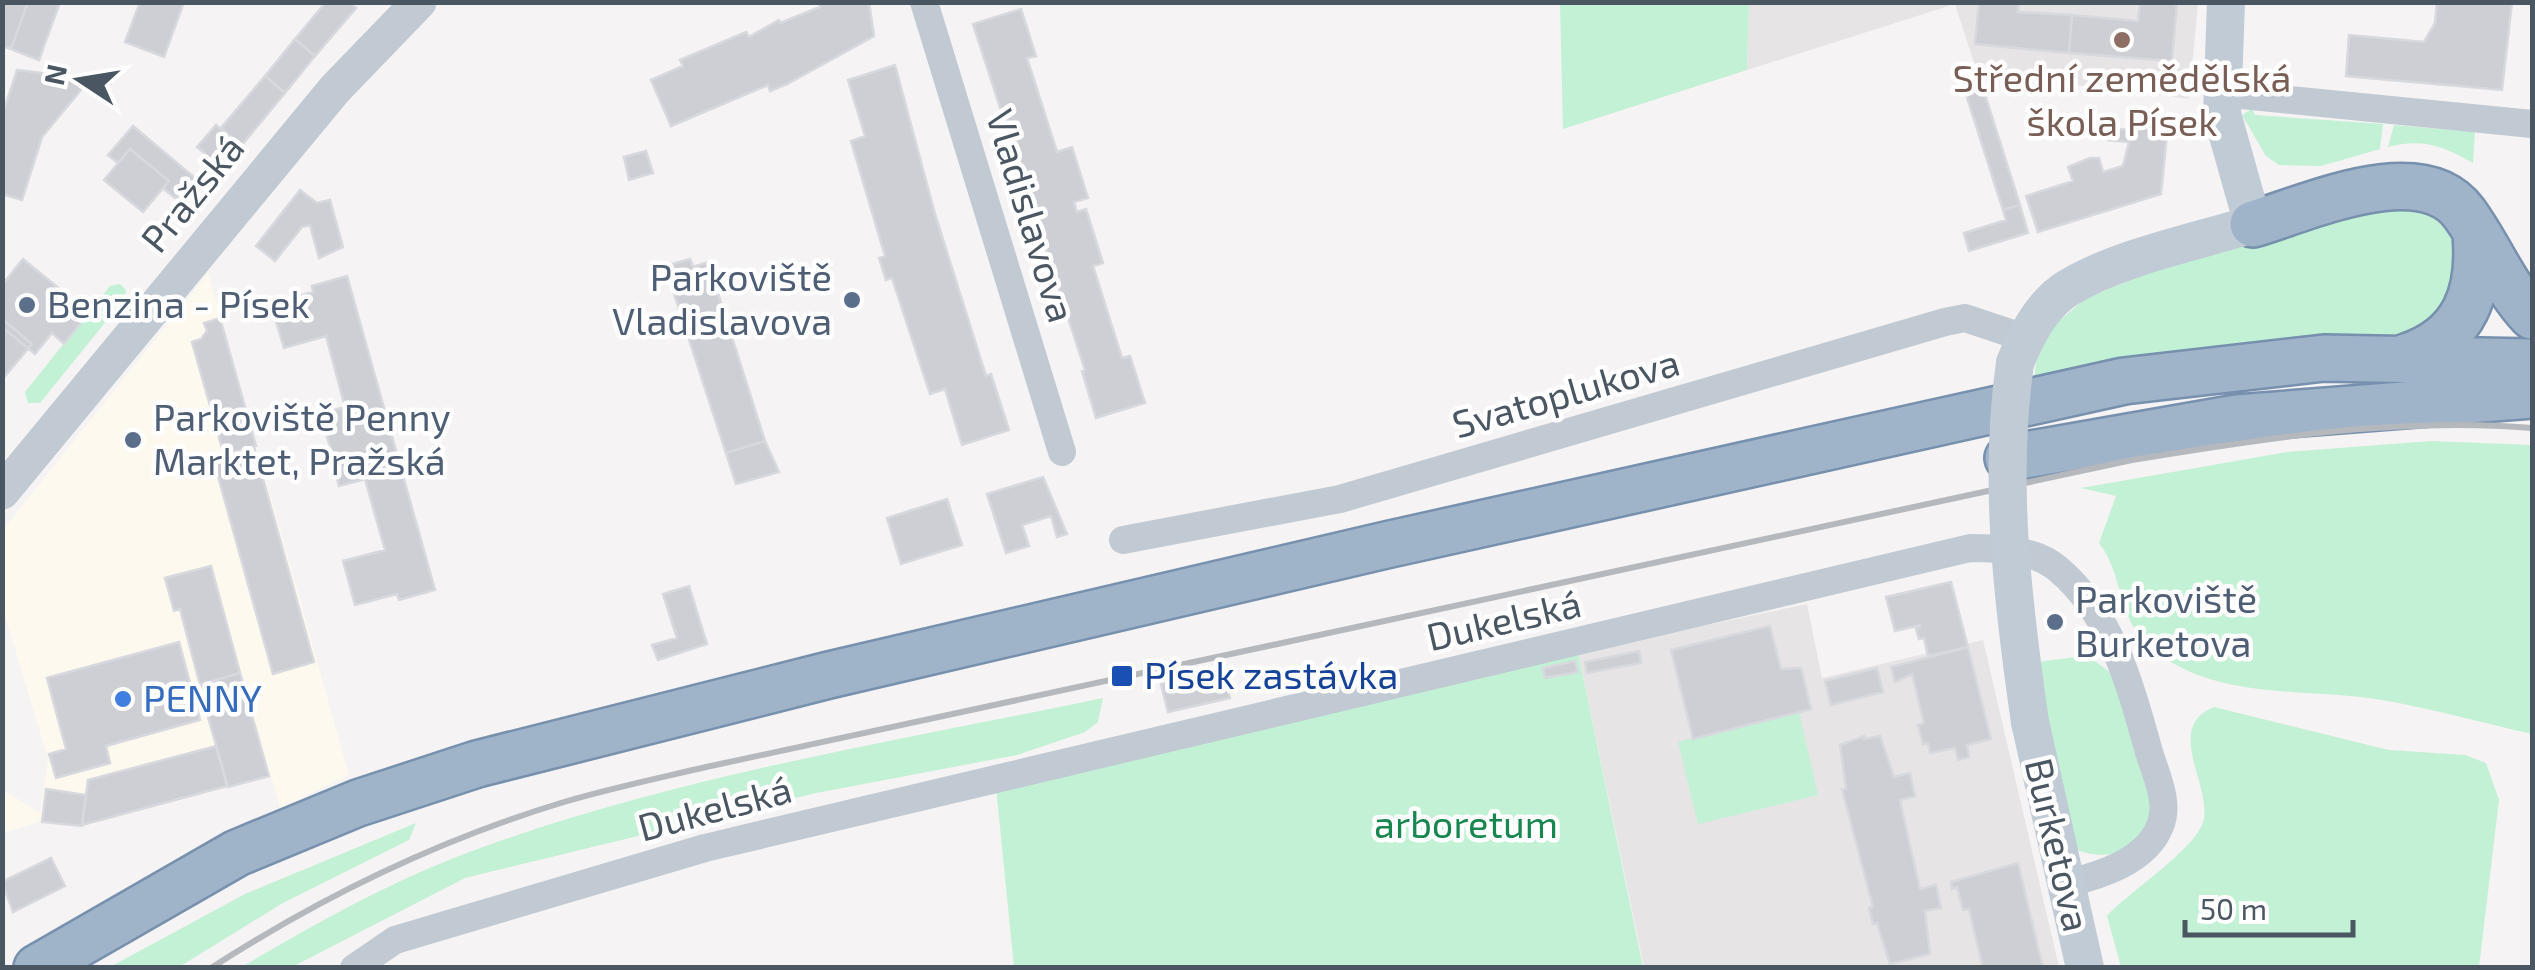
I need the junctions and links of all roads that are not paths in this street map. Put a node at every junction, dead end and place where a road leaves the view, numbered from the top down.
1 (419, 2) edge
2 (924, 2) edge
3 (2226, 2) edge
4 (2221, 93) junction
5 (2532, 124) edge
6 (2253, 224) junction
7 (2476, 232) junction
8 (2532, 316) edge
9 (2020, 350) junction
10 (2406, 356) junction
11 (2532, 362) edge
12 (2532, 380) edge
13 (2532, 395) edge
14 (1062, 452) dead end
15 (2008, 458) junction
16 (2, 492) edge
17 (1124, 540) dead end
18 (2064, 884) junction
19 (37, 968) edge
20 (84, 968) edge
21 (354, 968) edge
22 (2085, 968) edge

1 - 16 street, Pražská
2 - 14 street, Vladislavova
3 - 4 main road
4 - 5 street
4 - 6 main road
6 - 7 highway
6 - 9 main road
7 - 8 highway
7 - 10 highway
9 - 15 main road, Burketova, bridge
9 - 17 street, Svatoplukova
10 - 11 highway
10 - 19 highway
12 - 20 highway
13 - 15 highway
15 - 18 main road, Burketova, bridge
18 - 21 street, Dukelská
18 - 22 main road, Burketova

